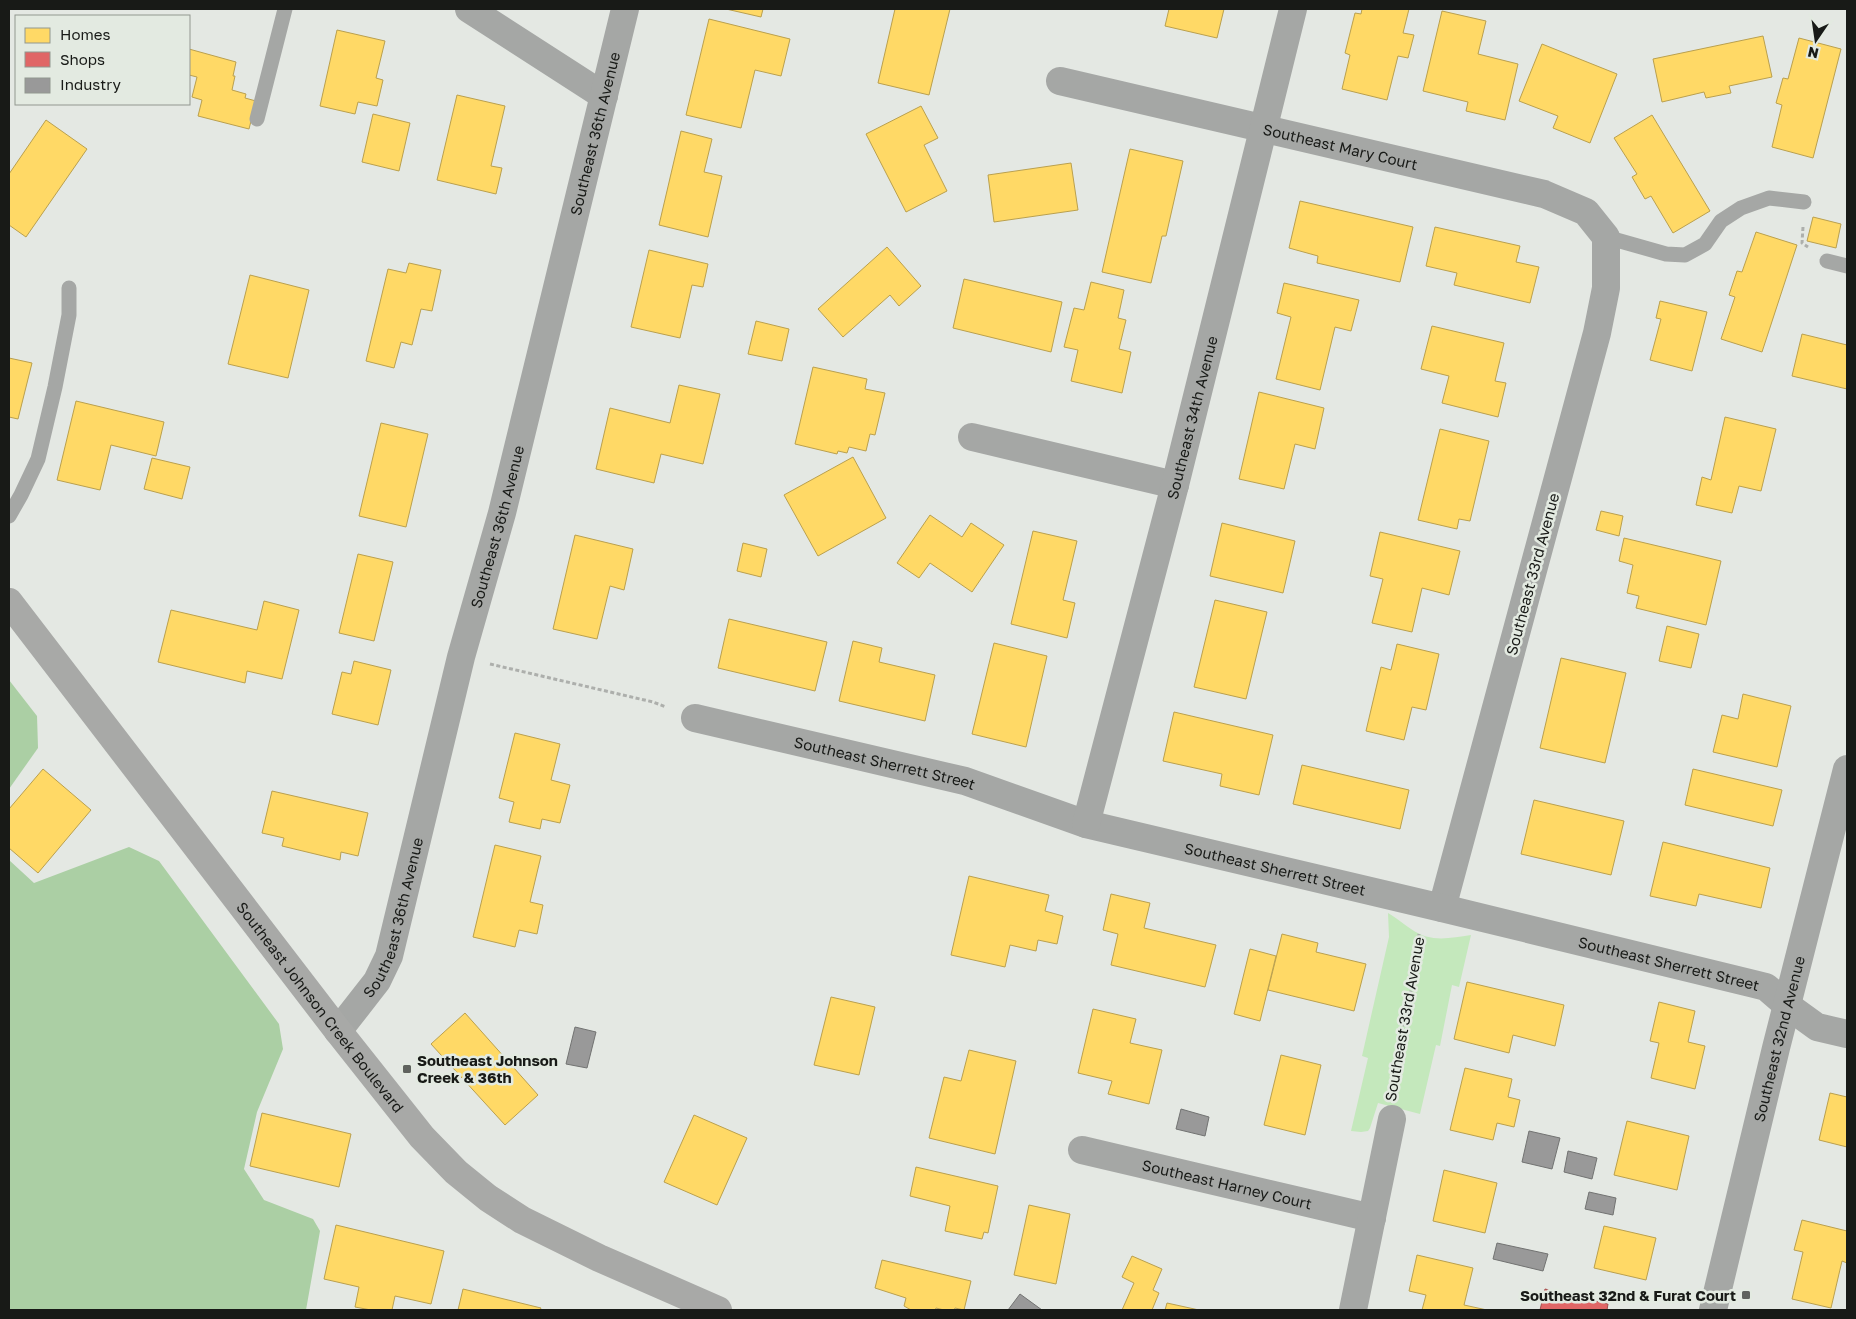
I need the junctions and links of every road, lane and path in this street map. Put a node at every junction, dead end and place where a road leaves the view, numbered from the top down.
1 (285, 9) edge
2 (469, 9) edge
3 (625, 9) edge
4 (1294, 9) edge
5 (1060, 81) dead end
6 (604, 96) junction
7 (257, 119) dead end
8 (1264, 128) junction
9 (1804, 202) joint
10 (1606, 237) junction
11 (1827, 261) joint
12 (1847, 266) edge
13 (69, 288) dead end
14 (972, 437) dead end
15 (1175, 485) junction
16 (9, 516) edge
17 (9, 602) edge
18 (461, 657) junction
19 (695, 718) joint
20 (1847, 769) edge
21 (1086, 824) junction
22 (1434, 906) junction
23 (1788, 1006) junction
24 (338, 1031) junction
25 (1847, 1034) edge
26 (1392, 1119) joint
27 (1082, 1150) dead end
28 (1372, 1218) junction
29 (718, 1310) edge
30 (1353, 1310) edge
31 (1712, 1310) edge

1 - 7 lane
2 - 6 street
3 - 6 street, Southeast 36th Avenue
4 - 8 street, Southeast 34th Avenue
5 - 8 street, Southeast Mary Court
6 - 18 street, Southeast 36th Avenue
8 - 10 street, Southeast Mary Court
8 - 15 street, Southeast 34th Avenue
9 - 10 lane
9 - 11 path
10 - 22 street, Southeast 33rd Avenue
11 - 12 lane
13 - 16 lane
14 - 15 street
15 - 21 street, Southeast 34th Avenue
17 - 24 main road, Southeast Johnson Creek Boulevard
18 - 19 path
18 - 24 street, Southeast 36th Avenue
19 - 21 street, Southeast Sherrett Street
20 - 23 street, Southeast 32nd Avenue
21 - 22 street, Southeast Sherrett Street
22 - 23 street, Southeast Sherrett Street
22 - 26 path, Southeast 33rd Avenue
23 - 25 street, Southeast Sherrett Street
23 - 31 street, Southeast 32nd Avenue
24 - 29 main road, Southeast Johnson Creek Boulevard
26 - 28 street, Southeast 33rd Avenue
27 - 28 street, Southeast Harney Court
28 - 30 street, Southeast 33rd Avenue

